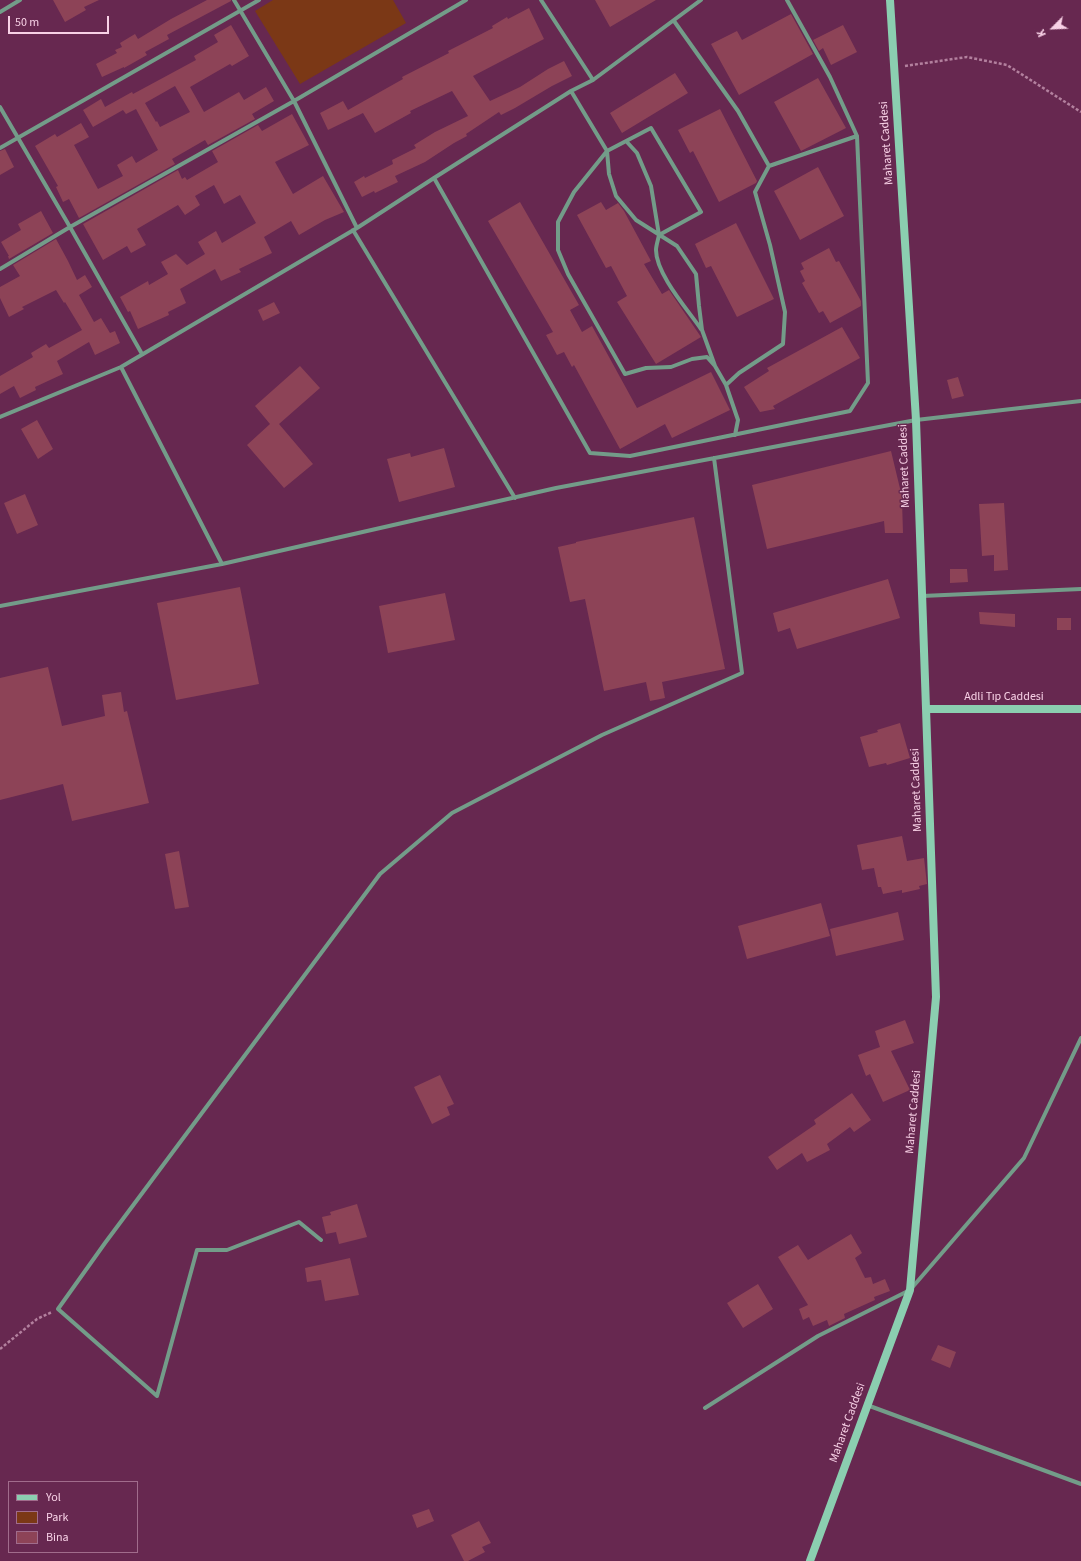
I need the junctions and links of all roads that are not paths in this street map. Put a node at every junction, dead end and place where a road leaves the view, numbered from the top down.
1 (20, 0) edge
2 (234, 0) edge
3 (259, 0) edge
4 (466, 0) edge
5 (541, 0) edge
6 (701, 0) edge
7 (787, 0) edge
8 (890, 0) edge
9 (240, 11) junction
10 (0, 12) edge
11 (674, 21) junction
12 (593, 80) junction
13 (571, 92) junction
14 (294, 101) junction
15 (0, 107) edge
16 (857, 136) junction
17 (18, 138) junction
18 (626, 141) junction
19 (0, 148) edge
20 (607, 151) junction
21 (769, 166) junction
22 (434, 178) junction
23 (70, 227) junction
24 (355, 229) junction
25 (659, 235) junction
26 (0, 269) edge
27 (702, 330) junction
28 (142, 354) junction
29 (715, 366) junction
30 (121, 367) junction
31 (726, 385) junction
32 (1081, 402) edge
33 (0, 417) edge
34 (916, 420) junction
35 (735, 435) junction
36 (714, 458) junction
37 (515, 498) junction
38 (222, 564) junction
39 (1081, 589) edge
40 (922, 596) junction
41 (0, 606) edge
42 (926, 709) junction
43 (1081, 709) edge
44 (1081, 1038) edge
45 (321, 1240) dead end
46 (910, 1290) junction
47 (867, 1405) junction
48 (705, 1408) dead end
49 (1081, 1484) edge
50 (810, 1561) edge

1 - 10 street
2 - 9 street
3 - 9 street
4 - 14 street
5 - 12 street
6 - 11 street
7 - 16 street
8 - 34 street, Maharet Caddesi
9 - 14 street
9 - 17 street
11 - 12 street
11 - 21 street
12 - 13 street
13 - 20 street
13 - 22 street
14 - 23 street
14 - 24 street
15 - 17 street
16 - 21 street
16 - 35 street
17 - 19 street
17 - 23 street
18 - 20 street
18 - 25 street
18 - 25 street
20 - 25 street
20 - 29 street
21 - 31 street
22 - 24 street
22 - 35 street
23 - 26 street
23 - 28 street
24 - 28 street
24 - 37 street
25 - 27 street
25 - 27 street
27 - 29 street
28 - 30 street
29 - 31 street
30 - 33 street
30 - 38 street
31 - 35 street
32 - 34 street
34 - 36 street
34 - 40 street, Maharet Caddesi
36 - 37 street
36 - 45 street
37 - 38 street
38 - 41 street
39 - 40 street
40 - 42 street, Maharet Caddesi
42 - 43 street, Adli Tıp Caddesi
42 - 46 street, Maharet Caddesi
44 - 46 street
46 - 47 street, Maharet Caddesi
46 - 48 street
47 - 49 street
47 - 50 street, Maharet Caddesi

